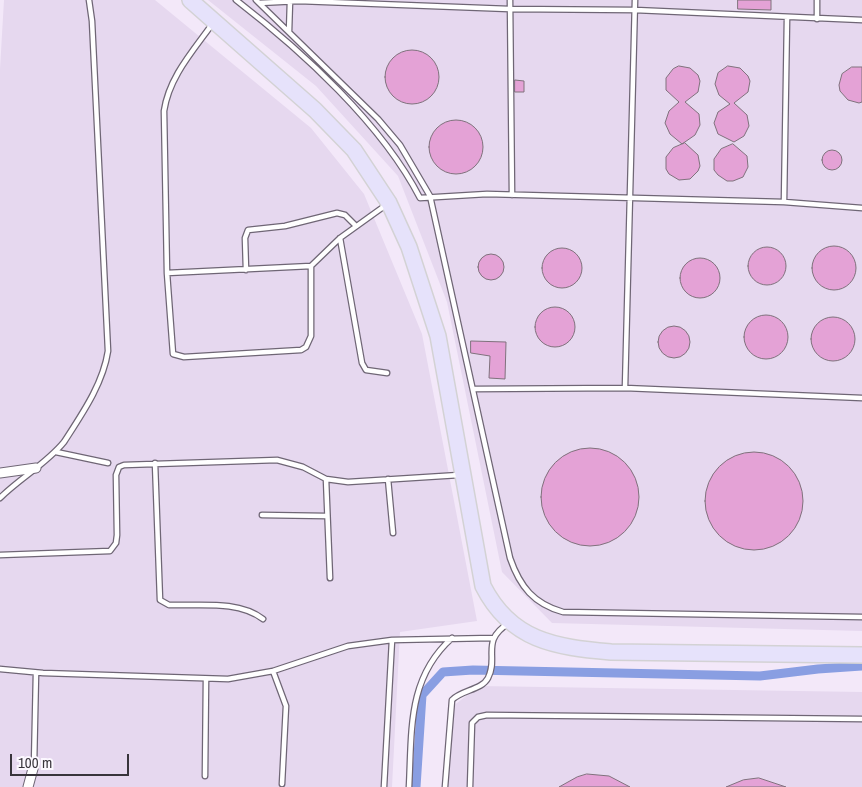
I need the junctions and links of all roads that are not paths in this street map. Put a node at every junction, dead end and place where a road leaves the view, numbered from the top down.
1 (88, 0) edge
2 (190, 0) edge
3 (204, 0) edge
4 (236, 0) edge
5 (299, 0) edge
6 (510, 0) edge
7 (635, 0) edge
8 (817, 0) edge
9 (257, 1) edge
10 (290, 1) junction
11 (394, 2) edge
12 (509, 9) junction
13 (635, 10) junction
14 (787, 18) junction
15 (817, 19) junction
16 (216, 20) junction
17 (862, 20) edge
18 (289, 32) junction
19 (512, 195) junction
20 (430, 196) junction
21 (630, 198) junction
22 (784, 202) junction
23 (389, 203) junction
24 (862, 208) edge
25 (356, 226) junction
26 (340, 238) junction
27 (311, 266) junction
28 (246, 270) junction
29 (167, 273) junction
30 (387, 373) dead end
31 (474, 388) junction
32 (625, 388) junction
33 (862, 398) edge
34 (56, 452) junction
35 (108, 463) dead end
36 (155, 464) junction
37 (36, 468) junction
38 (0, 473) edge
39 (463, 475) junction
40 (326, 478) junction
41 (388, 479) junction
42 (0, 498) edge
43 (262, 515) dead end
44 (326, 516) junction
45 (393, 534) dead end
46 (0, 555) edge
47 (330, 578) dead end
48 (862, 616) edge
49 (263, 619) dead end
50 (513, 621) junction
51 (452, 638) junction
52 (493, 638) junction
53 (392, 640) junction
54 (862, 646) edge
55 (824, 650) junction
56 (862, 655) edge
57 (0, 669) edge
58 (273, 671) junction
59 (36, 673) junction
60 (206, 679) junction
61 (862, 719) edge
62 (34, 765) joint
63 (205, 776) dead end
64 (282, 784) dead end
65 (28, 787) edge
66 (384, 787) edge
67 (409, 787) edge
68 (445, 787) edge
69 (470, 787) edge

1 - 34 lane
2 - 16 main road
3 - 50 main road
4 - 20 lane
5 - 10 lane
5 - 11 lane
6 - 12 lane
7 - 13 lane
8 - 15 lane
9 - 10 lane
9 - 18 lane
10 - 18 lane
11 - 12 lane
12 - 13 lane
12 - 19 lane
13 - 14 lane
13 - 21 lane
14 - 15 lane
14 - 22 lane
15 - 17 lane
16 - 23 main road
16 - 29 lane
18 - 20 lane
19 - 20 lane
19 - 21 lane
20 - 31 lane
21 - 22 lane
21 - 32 lane
22 - 24 lane
23 - 25 lane
23 - 39 main road
25 - 26 lane
25 - 28 lane
26 - 27 lane
26 - 30 lane
27 - 28 lane
27 - 29 lane
28 - 29 lane
31 - 32 lane
31 - 48 lane
32 - 33 lane
34 - 35 lane
34 - 37 lane
36 - 40 lane
36 - 46 lane
36 - 49 lane
37 - 38 street
37 - 42 lane
39 - 41 lane
39 - 50 main road
40 - 41 lane
40 - 44 lane
41 - 45 lane
43 - 44 lane
44 - 47 lane
50 - 52 lane
50 - 55 main road
51 - 52 lane
51 - 53 lane
51 - 67 lane
52 - 68 lane
53 - 58 lane
53 - 66 lane
54 - 55 main road
55 - 56 main road
57 - 59 lane
58 - 60 lane
58 - 64 lane
59 - 60 lane
59 - 62 lane
60 - 63 lane
61 - 69 lane
62 - 65 street

